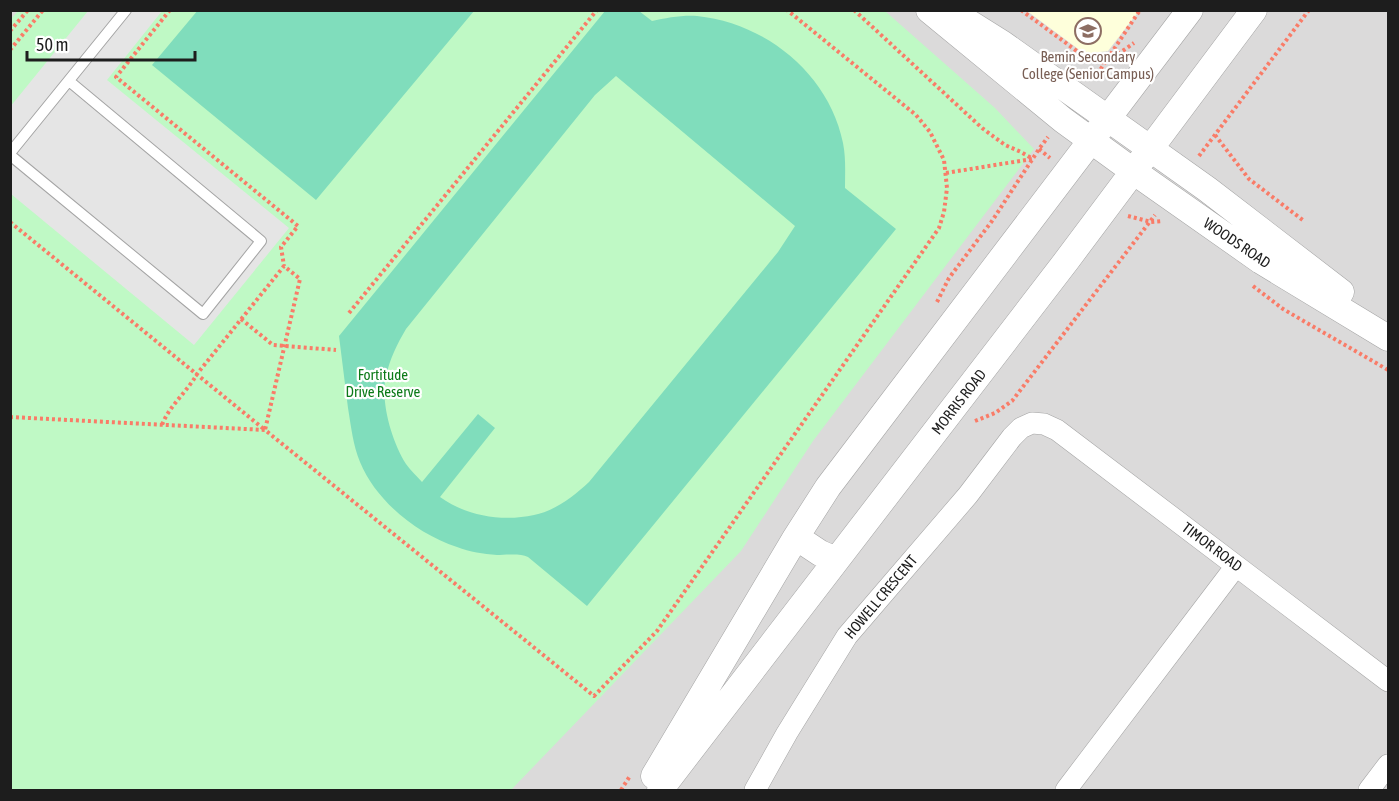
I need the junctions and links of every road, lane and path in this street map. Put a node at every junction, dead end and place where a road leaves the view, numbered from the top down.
1 (28, 10) edge
2 (43, 10) edge
3 (126, 10) edge
4 (170, 10) edge
5 (597, 10) edge
6 (787, 10) edge
7 (854, 10) edge
8 (929, 10) edge
9 (950, 10) edge
10 (1022, 10) edge
11 (1140, 10) edge
12 (1190, 10) edge
13 (1254, 10) edge
14 (1309, 10) edge
15 (10, 31) edge
16 (10, 50) edge
17 (69, 81) junction
18 (1107, 119) junction
19 (1215, 135) junction
20 (1091, 140) junction
21 (1150, 149) junction
22 (10, 154) edge
23 (1133, 171) junction
24 (946, 173) junction
25 (1185, 174) junction
26 (1169, 196) junction
27 (1304, 221) dead end
28 (10, 222) edge
29 (1151, 222) dead end
30 (284, 266) junction
31 (349, 313) dead end
32 (241, 319) junction
33 (1389, 329) edge
34 (1389, 338) edge
35 (285, 346) junction
36 (336, 350) dead end
37 (197, 374) junction
38 (10, 417) edge
39 (1032, 423) joint
40 (162, 425) junction
41 (265, 430) junction
42 (796, 537) junction
43 (836, 560) junction
44 (1236, 566) junction
45 (1389, 681) edge
46 (1389, 765) edge
47 (643, 790) edge
48 (660, 790) edge
49 (755, 790) edge
50 (1066, 790) edge
51 (1369, 790) edge

1 - 15 path
2 - 16 path
3 - 17 lane
4 - 30 path
5 - 31 path
6 - 24 path
7 - 24 path
8 - 20 street, WOODS ROAD
9 - 18 street, WOODS ROAD
10 - 11 path
12 - 18 street
13 - 21 street, MORRIS ROAD
14 - 19 path
17 - 22 lane
17 - 22 lane
18 - 20 street
18 - 21 street, WOODS ROAD
19 - 25 path
19 - 27 path
20 - 23 street, WOODS ROAD
20 - 42 street
21 - 23 street, MORRIS ROAD
21 - 25 street, WOODS ROAD
23 - 26 street, WOODS ROAD
23 - 43 street, MORRIS ROAD
24 - 41 path
25 - 33 street, WOODS ROAD
26 - 29 path
26 - 34 street, WOODS ROAD
28 - 37 path
30 - 32 path
30 - 35 path
32 - 35 path
32 - 37 path
35 - 36 path
35 - 41 path
37 - 40 path
37 - 41 path
38 - 40 path
39 - 44 street, TIMOR ROAD
39 - 49 street, HOWELL CRESCENT
40 - 41 path
42 - 43 street
42 - 47 street
43 - 48 street, MORRIS ROAD
44 - 45 street, TIMOR ROAD
44 - 50 street
46 - 51 street

